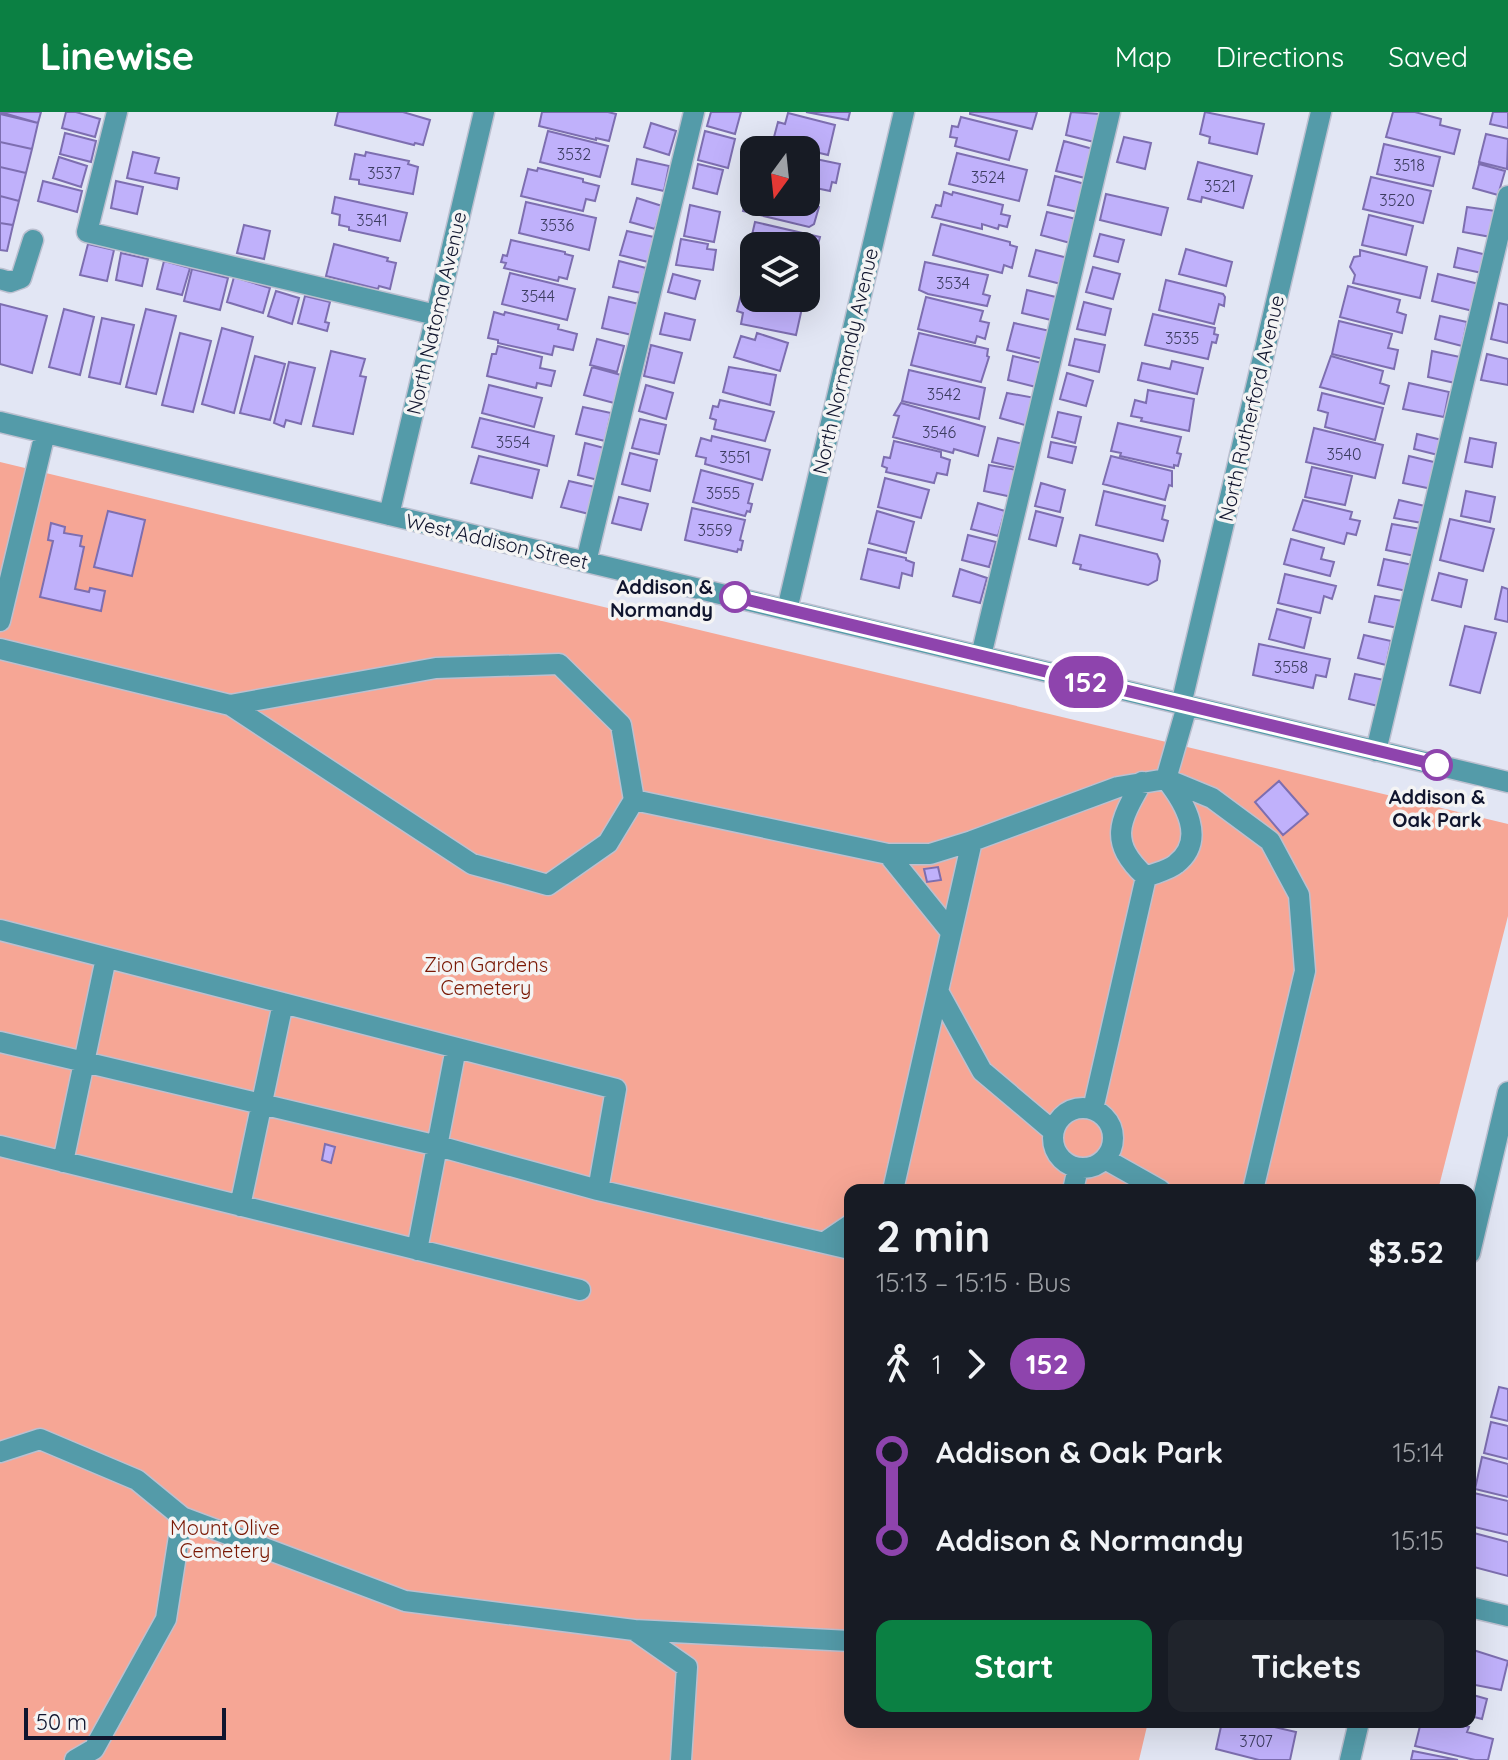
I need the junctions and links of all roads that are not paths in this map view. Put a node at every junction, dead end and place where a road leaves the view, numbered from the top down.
1 (117, 112) edge
2 (484, 112) edge
3 (694, 112) edge
4 (904, 112) edge
5 (1110, 112) edge
6 (1321, 112) edge
7 (1508, 196) edge
8 (33, 240) dead end
9 (0, 279) edge
10 (436, 315) junction
11 (0, 422) edge
12 (45, 433) junction
13 (389, 515) junction
14 (586, 562) junction
15 (787, 610) junction
16 (0, 621) edge
17 (0, 649) edge
18 (981, 656) junction
19 (230, 705) junction
20 (1184, 705) junction
21 (1376, 751) junction
22 (1166, 779) junction
23 (1142, 782) junction
24 (1508, 782) edge
25 (634, 800) junction
26 (972, 841) junction
27 (888, 854) junction
28 (1146, 877) junction
29 (0, 930) edge
30 (951, 932) junction
31 (106, 958) junction
32 (938, 991) junction
33 (283, 1003) junction
34 (0, 1042) edge
35 (456, 1048) junction
36 (82, 1061) junction
37 (1508, 1092) edge
38 (263, 1104) junction
39 (1093, 1109) junction
40 (1053, 1131) junction
41 (0, 1146) edge
42 (438, 1146) junction
43 (1105, 1159) junction
44 (63, 1162) junction
45 (1078, 1168) junction
46 (894, 1184) edge
47 (1074, 1184) edge
48 (1149, 1184) edge
49 (1250, 1184) edge
50 (598, 1190) junction
51 (240, 1206) junction
52 (1476, 1228) edge
53 (844, 1229) edge
54 (825, 1242) junction
55 (844, 1247) edge
56 (417, 1250) junction
57 (580, 1290) dead end
58 (0, 1452) edge
59 (182, 1517) junction
60 (1476, 1608) edge
61 (1508, 1616) edge
62 (634, 1630) junction
63 (844, 1641) edge
64 (1358, 1728) edge
65 (75, 1760) edge
66 (681, 1760) edge
67 (1350, 1760) edge

1 - 10 street
2 - 10 street, North Natoma Avenue
3 - 14 street
4 - 15 street, North Normandy Avenue
5 - 18 street
6 - 20 street, North Rutherford Avenue
7 - 21 street
8 - 9 street
10 - 13 street, North Natoma Avenue
11 - 12 street, West Addison Street
12 - 13 street, West Addison Street
12 - 16 street
13 - 14 street, West Addison Street
14 - 15 street, West Addison Street
15 - 18 street, West Addison Street
17 - 19 street
18 - 20 street, West Addison Street
19 - 25 street
19 - 25 street
20 - 21 street, West Addison Street
20 - 22 street, North Rutherford Avenue
21 - 24 street, West Addison Street
22 - 23 street
22 - 28 street
22 - 49 street
23 - 26 street
23 - 28 street
25 - 27 street
26 - 27 street
26 - 30 street
27 - 30 street
28 - 39 street
29 - 31 street
30 - 32 street
31 - 33 street
31 - 36 street
32 - 40 street
32 - 46 street
33 - 35 street
33 - 38 street
34 - 36 street
35 - 42 street
35 - 50 street
36 - 38 street
36 - 44 street
37 - 52 street
38 - 42 street
38 - 51 street
39 - 40 street
39 - 43 street
40 - 45 street
41 - 44 street
42 - 50 street
42 - 56 street
43 - 45 street
43 - 48 street
44 - 51 street
45 - 47 street
50 - 54 street
51 - 56 street
53 - 54 street
54 - 55 street
56 - 57 street
58 - 59 street
59 - 62 street
59 - 65 street
60 - 61 street
62 - 63 street
62 - 66 street
64 - 67 street

